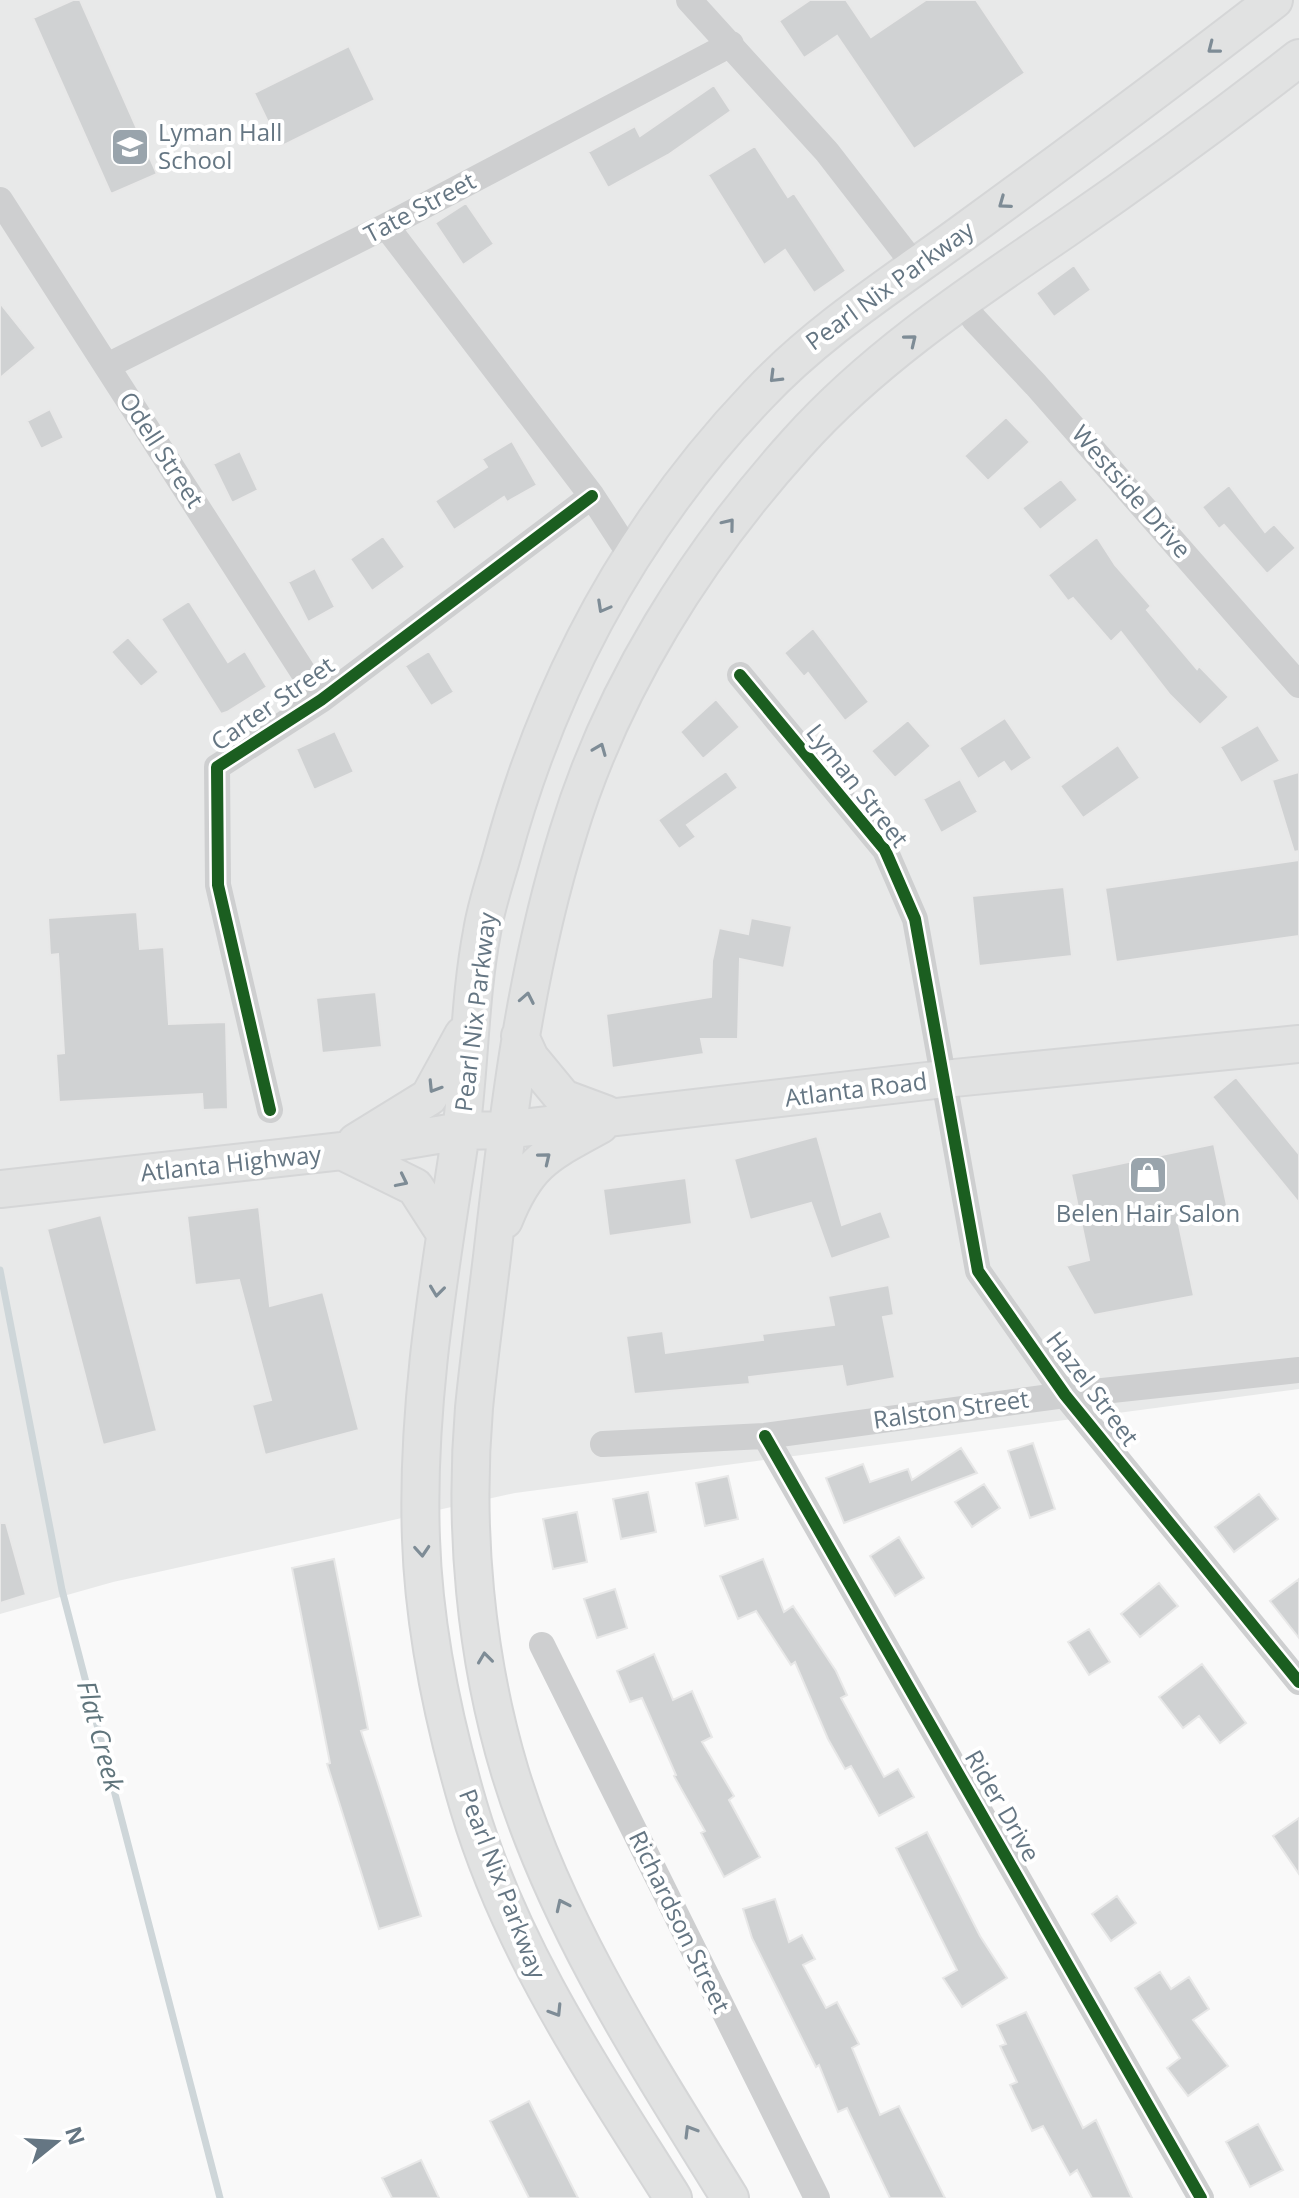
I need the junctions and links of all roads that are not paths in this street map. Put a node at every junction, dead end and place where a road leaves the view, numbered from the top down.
1 (689, 0) edge
2 (1274, 0) edge
3 (731, 44) junction
4 (1299, 58) edge
5 (0, 200) edge
6 (386, 226) junction
7 (916, 267) junction
8 (961, 301) junction
9 (107, 366) junction
10 (592, 496) junction
11 (631, 556) junction
12 (740, 675) dead end
13 (1299, 685) edge
14 (321, 700) junction
15 (472, 1019) junction
16 (520, 1036) junction
17 (1299, 1044) edge
18 (944, 1079) junction
19 (270, 1110) dead end
20 (615, 1117) junction
21 (505, 1130) junction
22 (461, 1131) junction
23 (342, 1151) junction
24 (0, 1189) edge
25 (444, 1232) junction
26 (493, 1248) junction
27 (1299, 1370) edge
28 (1065, 1395) junction
29 (765, 1436) junction
30 (603, 1444) dead end
31 (542, 1645) dead end
32 (1299, 1682) edge
33 (673, 2198) edge
34 (730, 2198) edge
35 (817, 2198) edge
36 (1201, 2198) edge

1 - 3 street
2 -> 7 main road, Pearl Nix Parkway
3 - 6 street, Tate Street
3 - 7 street
4 - 8 main road, Pearl Nix Parkway
5 - 9 street, Odell Street
6 - 9 street, Tate Street
6 - 10 street
7 -> 11 main road, Pearl Nix Parkway
8 - 13 street, Westside Drive
16 -> 8 main road, Pearl Nix Parkway
9 - 14 street, Odell Street
10 - 11 street
10 - 14 street, Carter Street
11 -> 15 main road, Pearl Nix Parkway
12 - 18 street, Lyman Street
14 - 19 street, Carter Street
15 - 22 main road, Pearl Nix Parkway
15 -> 23 main road
16 - 20 main road
16 - 21 main road, Pearl Nix Parkway
17 - 18 main road, Atlanta Road
18 - 20 main road, Atlanta Road
18 - 28 street, Hazel Street
20 - 21 main road, Atlanta Road
26 -> 20 main road
21 - 22 main road, Atlanta Road
21 - 26 main road, Pearl Nix Parkway
22 - 23 main road, Atlanta Highway
22 - 25 main road, Pearl Nix Parkway
23 - 24 main road, Atlanta Highway
23 -> 25 main road
25 -> 33 main road, Pearl Nix Parkway
34 -> 26 main road, Pearl Nix Parkway
27 - 28 street, Ralston Street
28 - 29 street, Ralston Street
28 - 32 street, Hazel Street
29 - 30 street, Ralston Street
29 - 36 street, Rider Drive
31 - 35 street, Richardson Street

